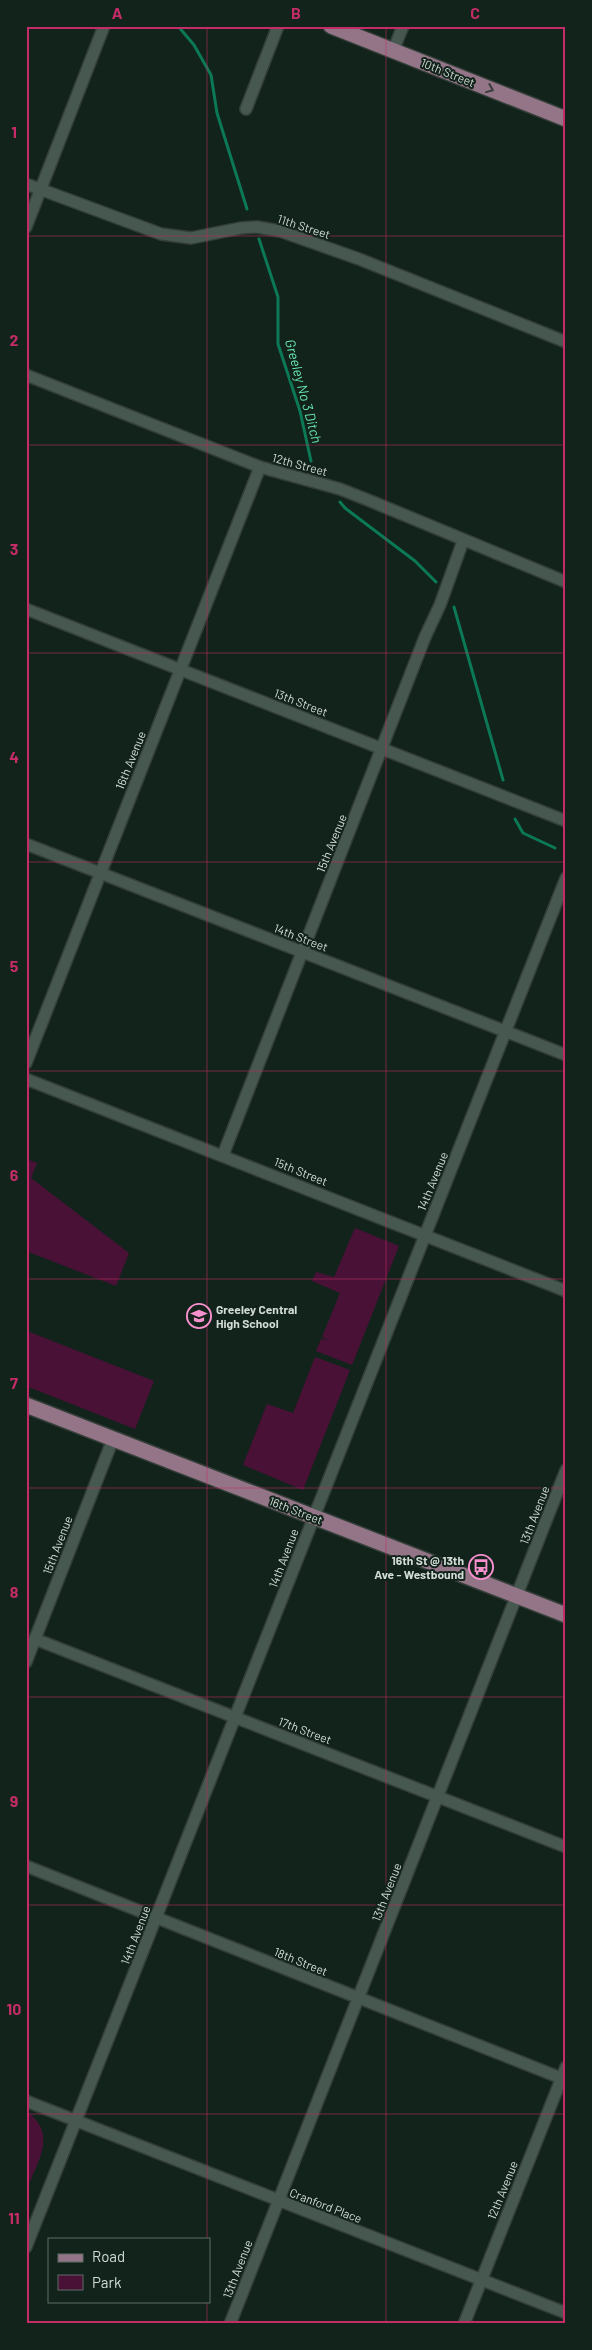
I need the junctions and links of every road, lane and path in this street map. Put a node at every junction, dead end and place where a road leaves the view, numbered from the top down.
1 (104, 26) edge
2 (278, 26) edge
3 (331, 26) edge
4 (403, 26) edge
5 (393, 51) junction
6 (246, 109) dead end
7 (566, 119) edge
8 (26, 184) edge
9 (41, 189) junction
10 (26, 227) edge
11 (566, 342) edge
12 (26, 375) edge
13 (260, 468) junction
14 (463, 541) junction
15 (566, 582) edge
16 (28, 610) edge
17 (26, 622) edge
18 (180, 670) junction
19 (383, 749) junction
20 (566, 821) edge
21 (26, 844) edge
22 (100, 873) junction
23 (566, 878) edge
24 (302, 952) junction
25 (505, 1032) junction
26 (566, 1056) edge
27 (26, 1063) edge
28 (26, 1079) edge
29 (223, 1155) junction
30 (425, 1235) junction
31 (566, 1291) edge
32 (26, 1405) edge
33 (114, 1439) junction
34 (566, 1470) edge
35 (314, 1517) junction
36 (517, 1596) junction
37 (566, 1615) edge
38 (35, 1639) junction
39 (26, 1662) edge
40 (235, 1718) junction
41 (438, 1797) junction
42 (566, 1847) edge
43 (26, 1866) edge
44 (156, 1918) junction
45 (359, 1999) junction
46 (566, 2067) edge
47 (564, 2079) edge
48 (26, 2101) edge
49 (77, 2120) junction
50 (278, 2200) junction
51 (29, 2232) edge
52 (26, 2247) edge
53 (481, 2280) junction
54 (566, 2313) edge
55 (230, 2324) edge
56 (464, 2324) edge

1 - 9 street
2 - 6 street
3 - 5 main road, 10th Street
4 - 5 street
5 -> 7 main road, 10th Street
8 - 9 street, 11th Street
9 - 10 street
9 - 11 street, 11th Street
12 - 13 street, 12th Street
13 - 14 street, 12th Street
13 - 18 street, 16th Avenue
14 - 15 street, 12th Street
14 - 19 street, 15th Avenue
16 - 17 street
16 - 18 street, 13th Street
18 - 19 street, 13th Street
18 - 22 street, 16th Avenue
19 - 20 street, 13th Street
19 - 24 street, 15th Avenue
21 - 22 street, 14th Street
22 - 24 street, 14th Street
22 - 27 street, 16th Avenue
23 - 25 street, 14th Avenue
24 - 25 street, 14th Street
24 - 29 street, 15th Avenue
25 - 26 street, 14th Street
25 - 30 street, 14th Avenue
28 - 29 street, 15th Street
29 - 30 street, 15th Street
30 - 31 street, 15th Street
30 - 35 street, 14th Avenue
32 - 33 main road, 16th Street
33 - 35 main road, 16th Street
33 - 38 street, 15th Avenue
34 - 36 street, 13th Avenue
35 - 36 main road, 16th Street
35 - 40 street, 14th Avenue
36 - 37 main road, 16th Street
36 - 41 street, 13th Avenue
38 - 39 street, 15th Avenue
38 - 40 street, 17th Street
40 - 41 street, 17th Street
40 - 44 street, 14th Avenue
41 - 42 street, 17th Street
41 - 45 street, 13th Avenue
43 - 44 street, 18th Street
44 - 45 street, 18th Street
44 - 49 street, 14th Avenue
45 - 47 street, 18th Street
45 - 50 street, 13th Avenue
46 - 47 street, 12th Avenue
47 - 53 street, 12th Avenue
48 - 49 street, Cranford Place
49 - 50 street, Cranford Place
49 - 51 street, 14th Avenue
50 - 53 street, Cranford Place
50 - 55 street, 13th Avenue
51 - 52 street, 14th Avenue
53 - 54 street, Cranford Place
53 - 56 street, 12th Avenue

